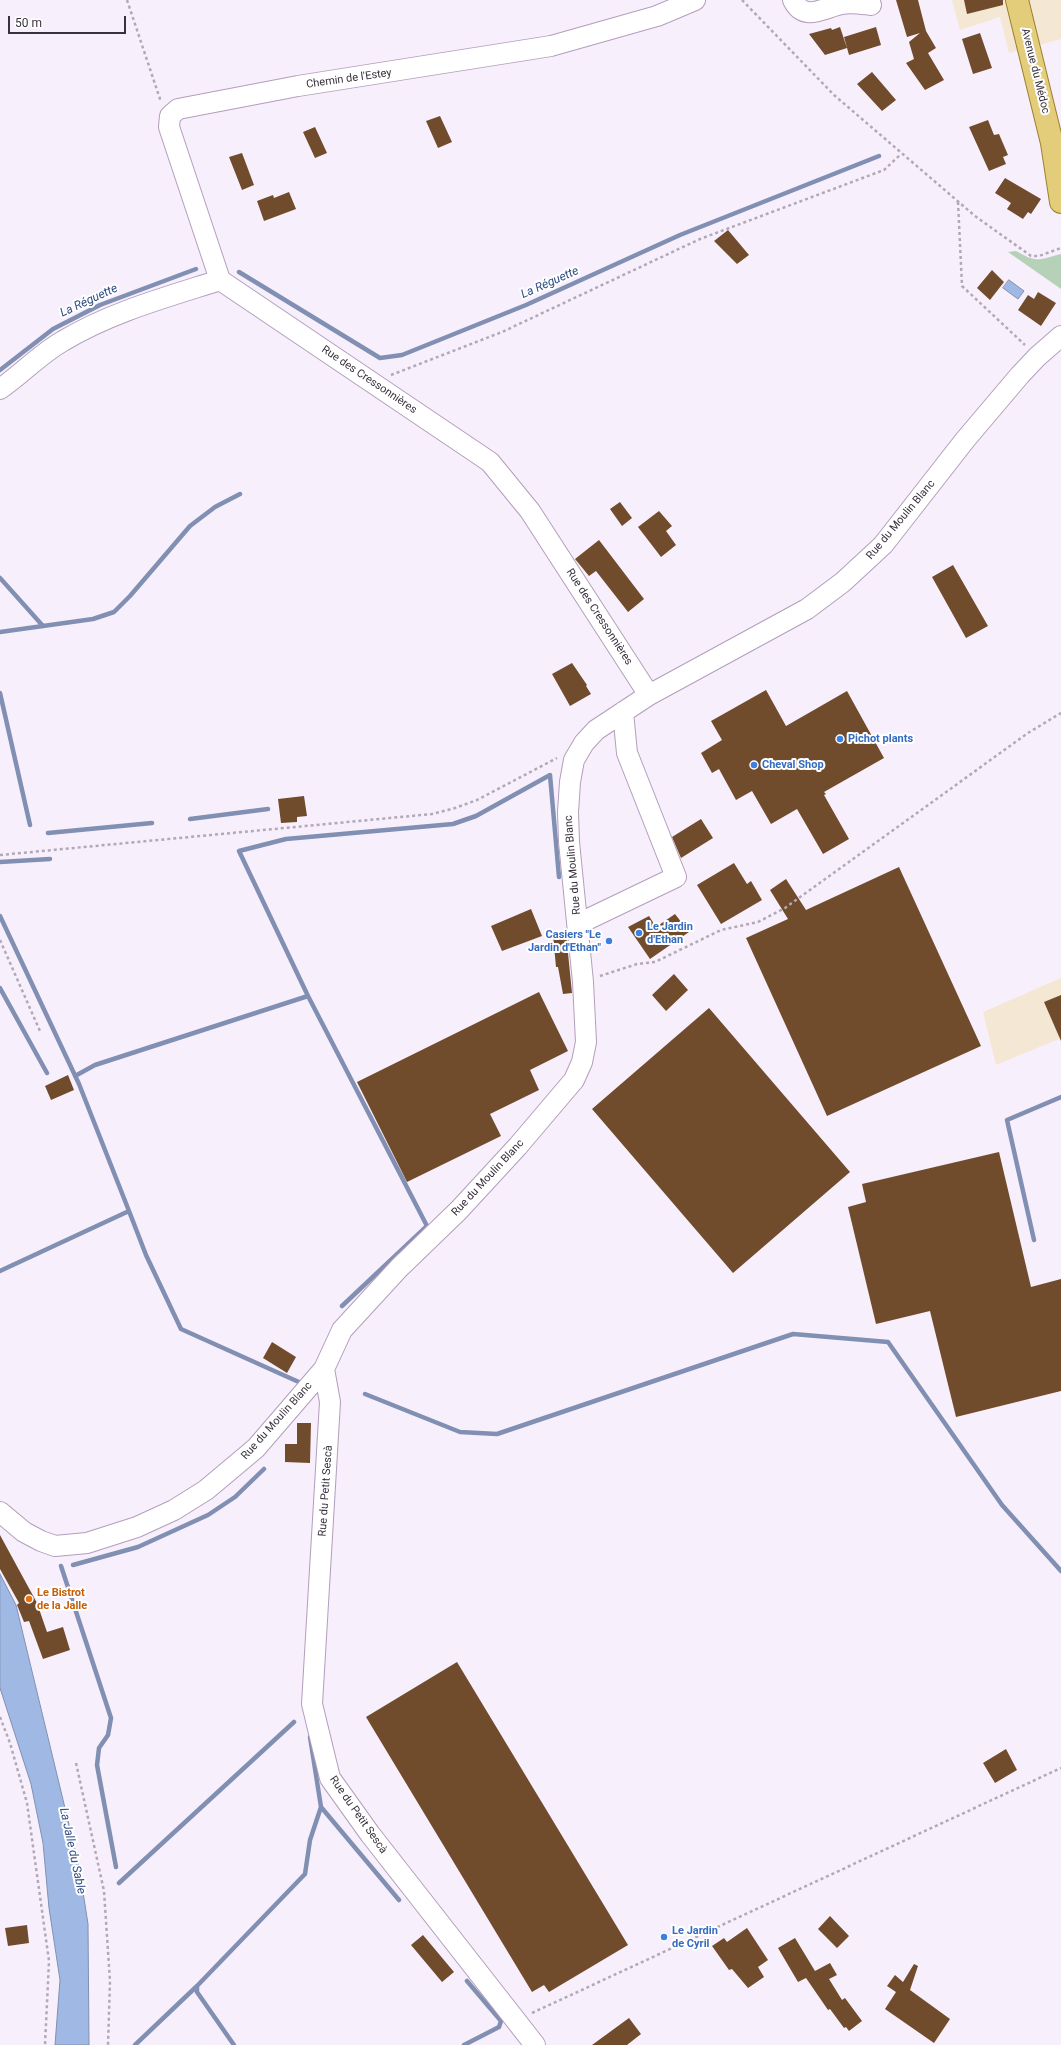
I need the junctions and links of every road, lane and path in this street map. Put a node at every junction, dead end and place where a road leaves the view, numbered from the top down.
1 (127, 0) edge
2 (695, 0) edge
3 (742, 0) edge
4 (793, 0) edge
5 (1017, 0) edge
6 (870, 5) dead end
7 (170, 116) junction
8 (1052, 143) junction
9 (901, 154) junction
10 (1061, 165) edge
11 (958, 202) junction
12 (1061, 202) edge
13 (1061, 248) edge
14 (220, 280) junction
15 (1061, 336) edge
16 (1037, 357) junction
17 (374, 382) junction
18 (0, 389) edge
19 (649, 695) junction
20 (623, 712) junction
21 (1061, 713) edge
22 (574, 760) junction
23 (0, 855) edge
24 (578, 924) junction
25 (0, 940) edge
26 (583, 982) junction
27 (40, 1031) dead end
28 (324, 1369) junction
29 (0, 1512) edge
30 (0, 1717) edge
31 (76, 1763) dead end
32 (1061, 1768) edge
33 (517, 2020) junction
34 (45, 2045) edge
35 (108, 2045) edge
36 (535, 2045) edge

1 - 7 path
2 - 7 street, Chemin de l'Estey
3 - 9 path
4 - 6 street
5 - 8 main road, Avenue du Médoc
7 - 14 street
8 - 10 main road, Avenue du Médoc
8 - 12 main road, Avenue du Médoc
9 - 11 path
9 - 17 path
11 - 13 path
11 - 16 path
14 - 17 street, Rue des Cressonnières
14 - 18 street
15 - 16 street, Rue du Moulin Blanc
16 - 19 street, Rue du Moulin Blanc
17 - 19 street, Rue des Cressonnières
19 - 20 street, Rue du Moulin Blanc
20 - 22 street, Rue du Moulin Blanc
20 - 24 street
21 - 26 path
22 - 23 path
22 - 24 street, Rue du Moulin Blanc
24 - 26 street, Rue du Moulin Blanc
25 - 27 path
26 - 28 street, Rue du Moulin Blanc
28 - 29 street, Rue du Moulin Blanc
28 - 33 street, Rue du Petit Sescà
30 - 34 path
31 - 35 path
32 - 33 path
33 - 36 street, Rue du Petit Sescà

